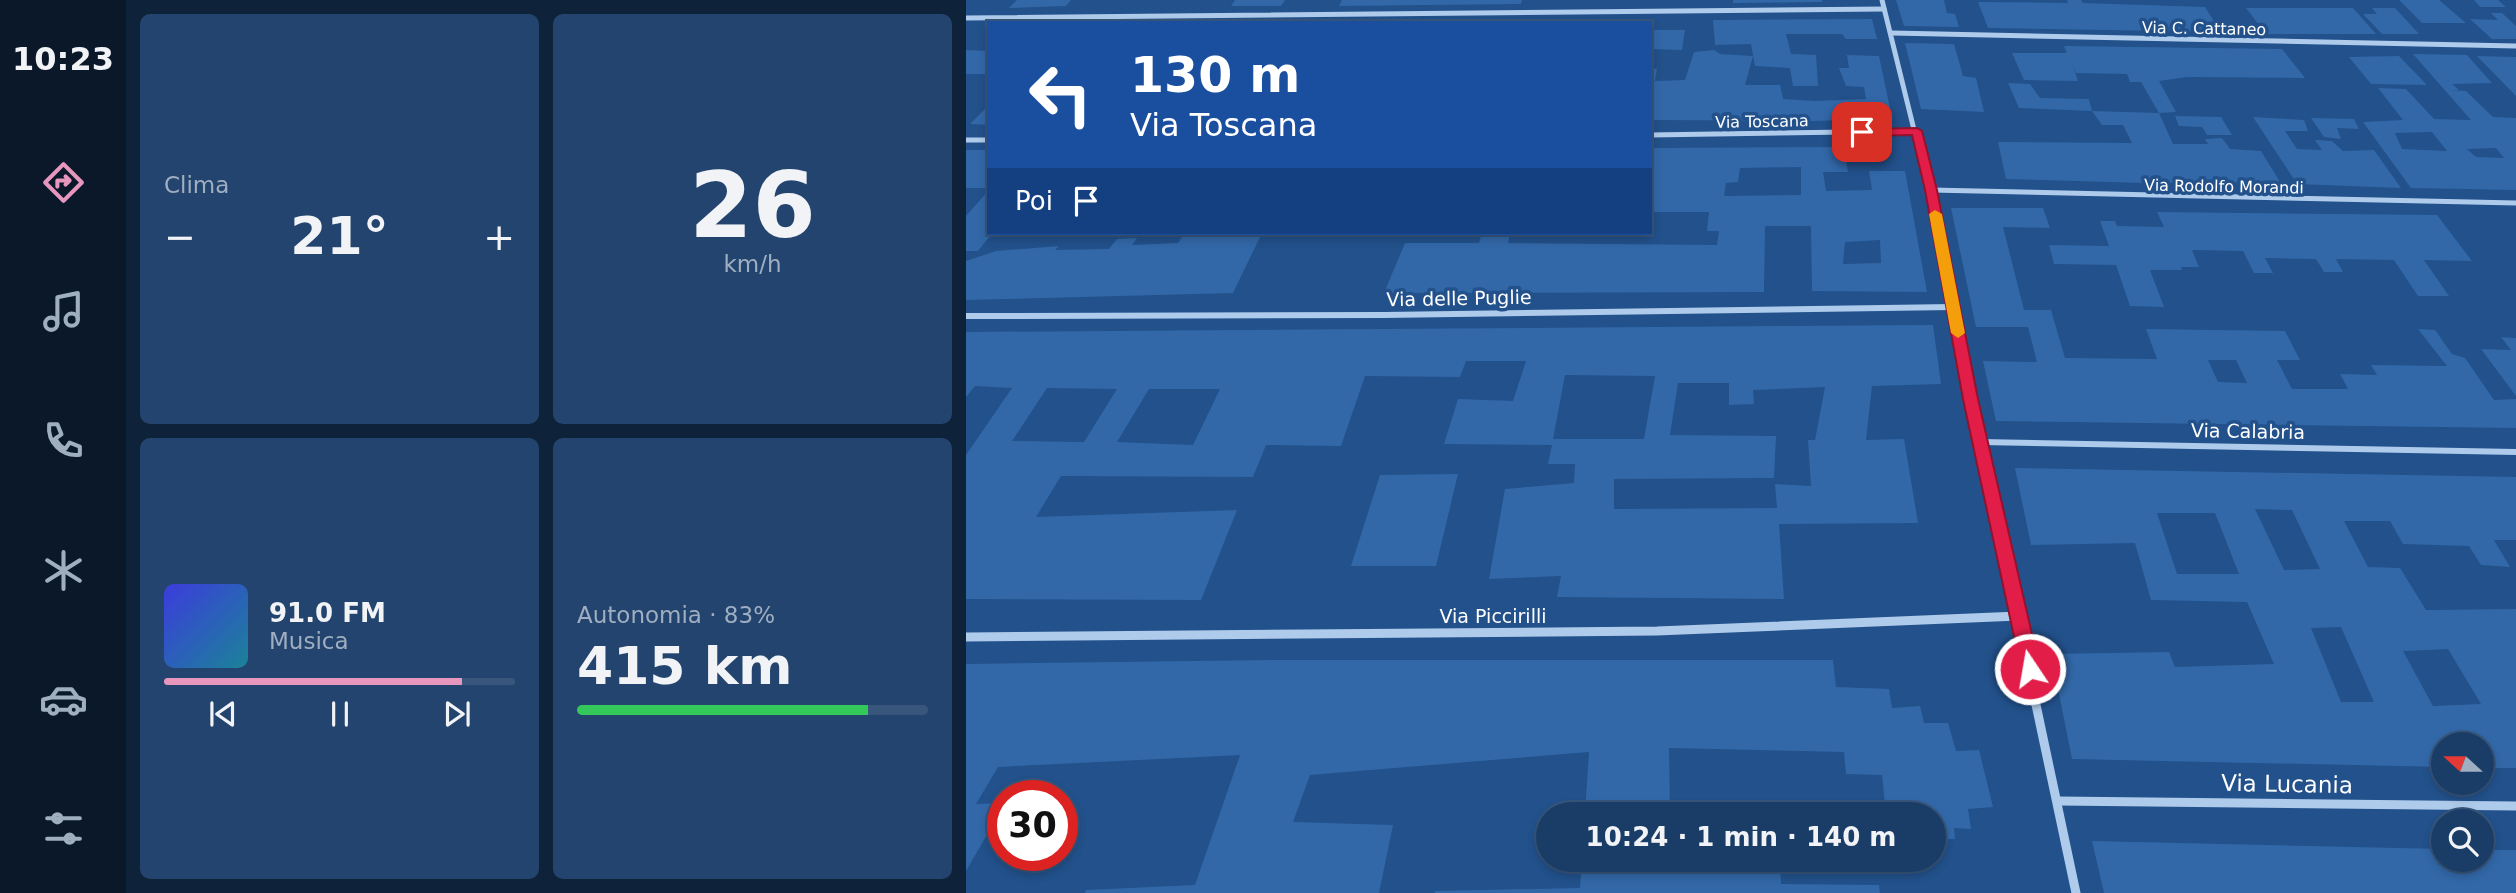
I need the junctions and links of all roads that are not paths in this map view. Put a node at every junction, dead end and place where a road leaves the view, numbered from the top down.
1 (1882, 0) edge
2 (1884, 9) junction
3 (966, 18) edge
4 (1892, 33) junction
5 (2516, 46) edge
6 (1917, 131) junction
7 (1652, 135) edge
8 (966, 140) edge
9 (987, 140) edge
10 (1931, 190) junction
11 (2516, 203) edge
12 (1953, 307) junction
13 (966, 316) edge
14 (1980, 442) junction
15 (2516, 452) edge
16 (2019, 617) junction
17 (966, 637) edge
18 (2058, 801) junction
19 (2516, 806) edge
20 (2076, 893) edge

1 - 2 street
2 - 3 street
2 - 4 street
4 - 5 street, Via C. Cattaneo
4 - 6 street
6 - 7 street, Via Toscana
6 - 10 street
8 - 9 street
10 - 11 street, Via Rodolfo Morandi
10 - 12 street
12 - 13 street, Via delle Puglie
12 - 14 street
14 - 15 street, Via Calabria
14 - 16 street
16 - 17 street, Via Piccirilli
16 - 18 street
18 - 19 street, Via Lucania
18 - 20 street

